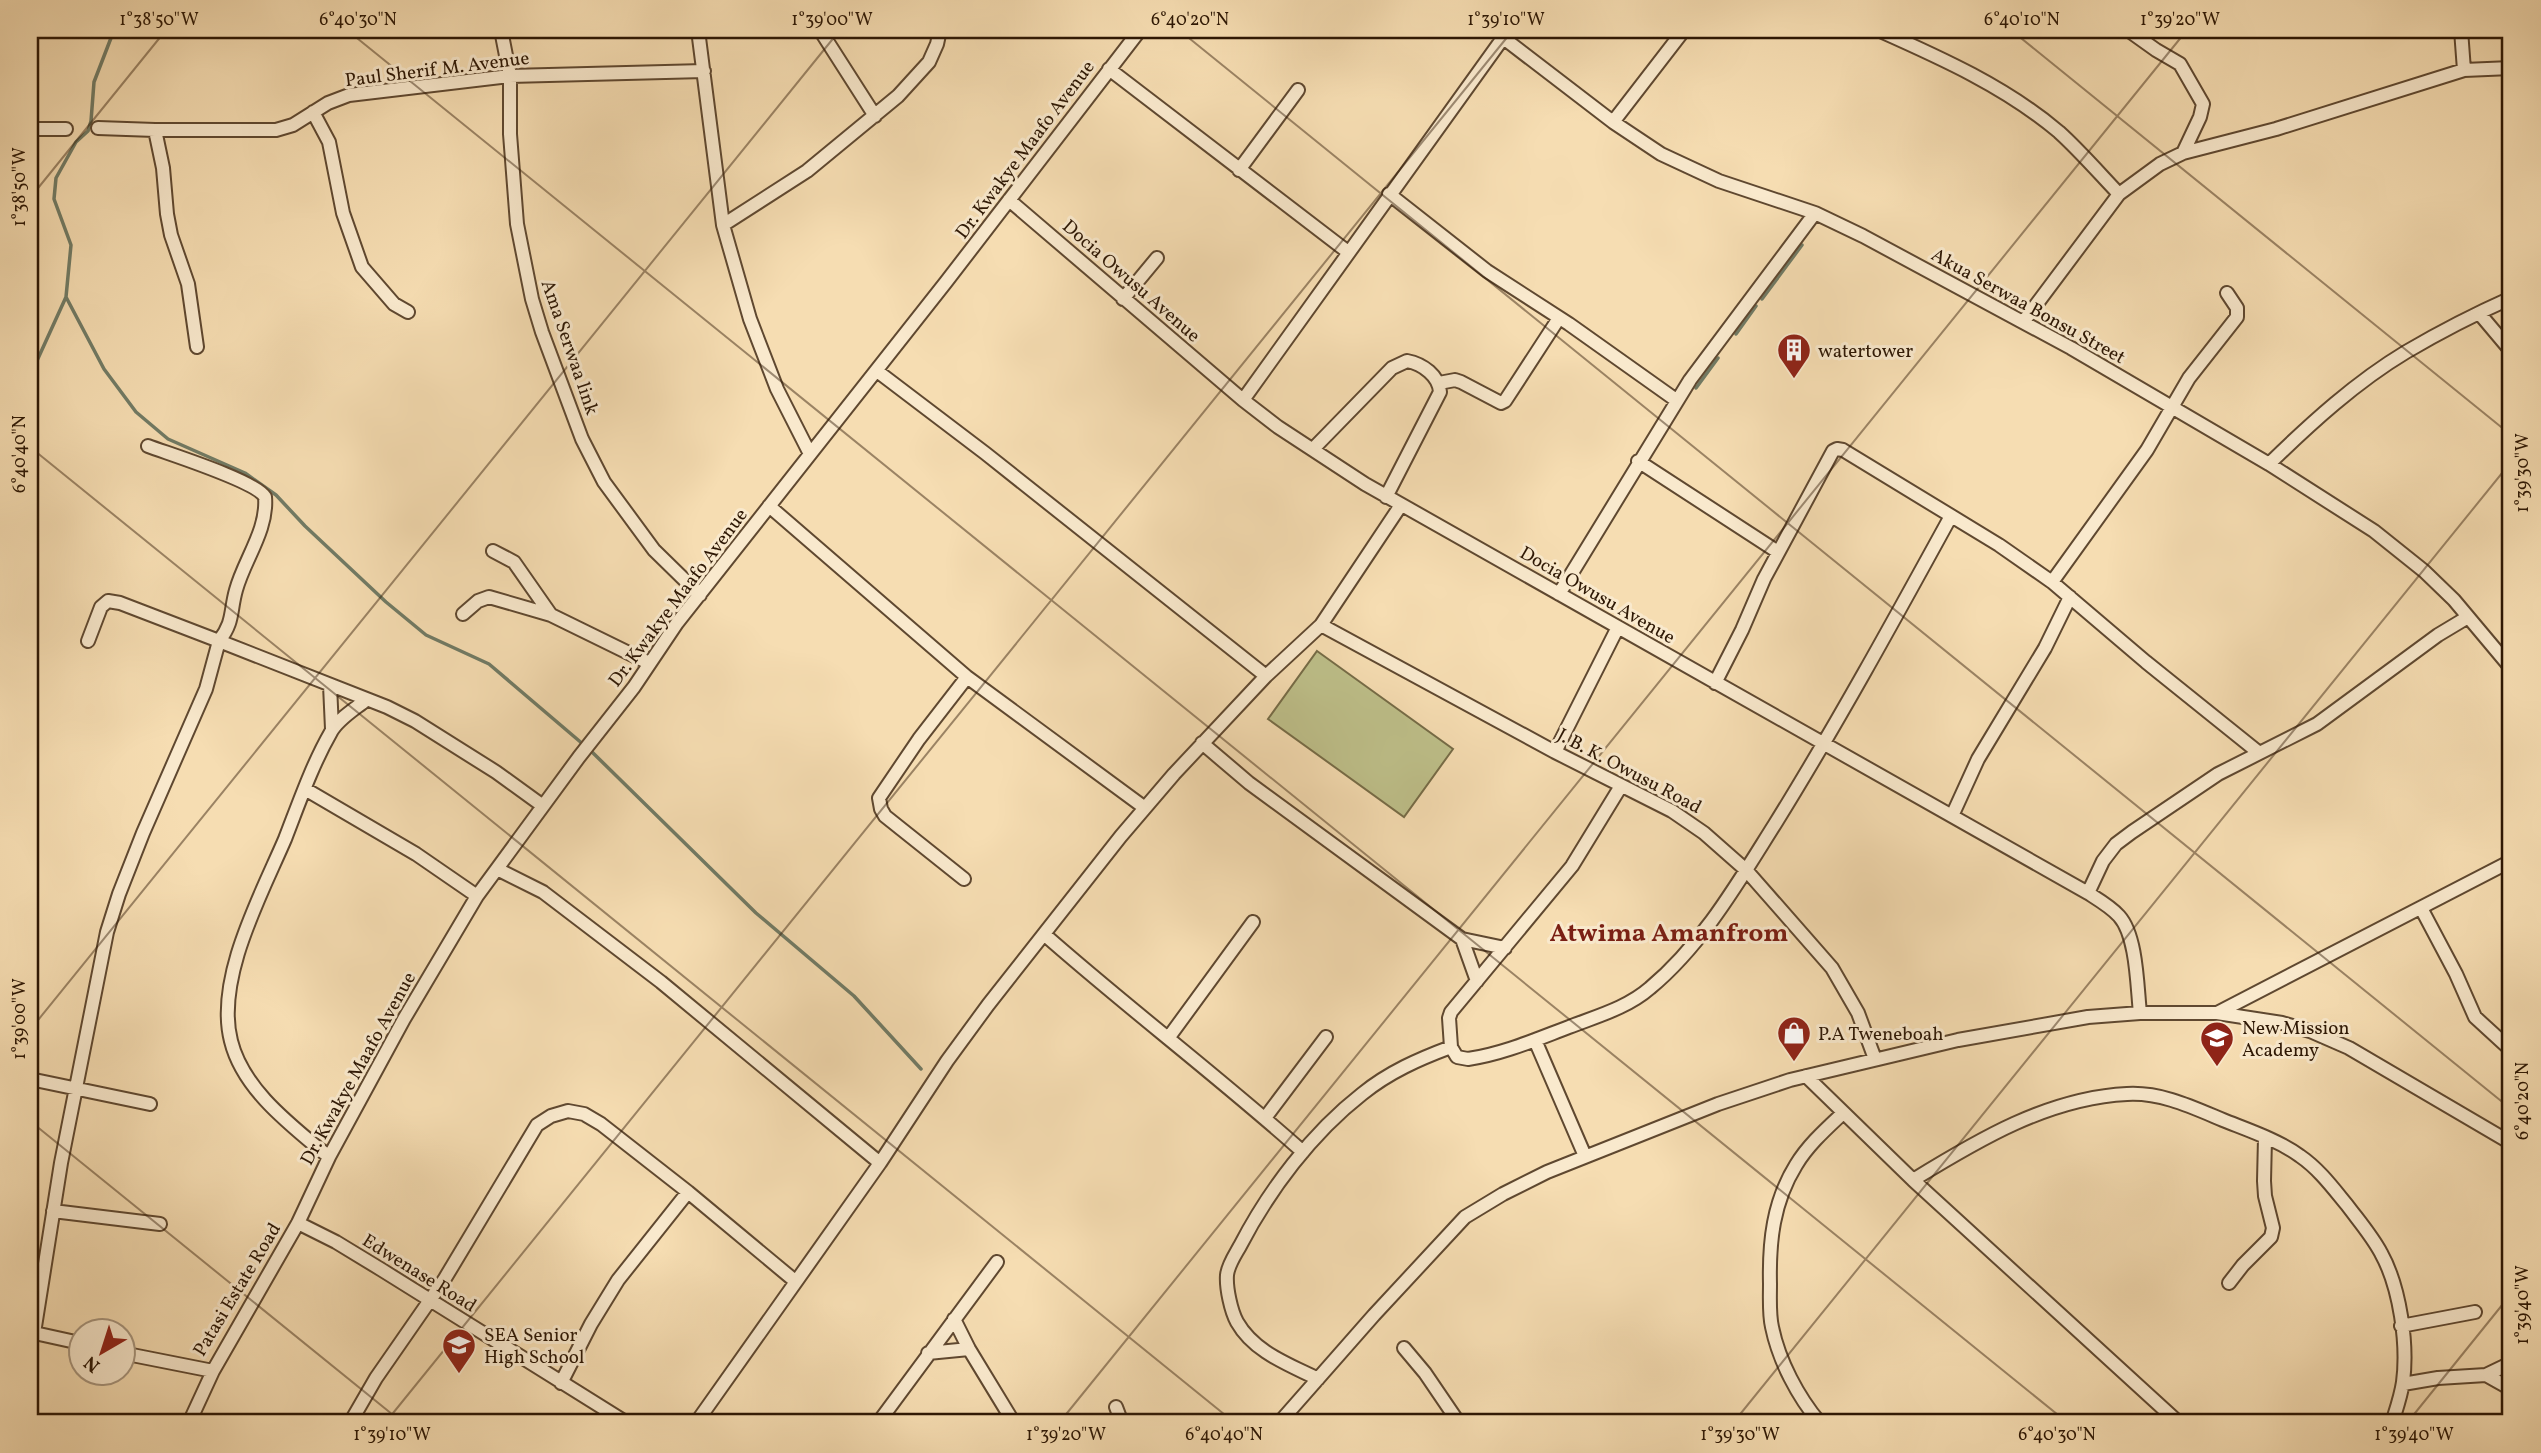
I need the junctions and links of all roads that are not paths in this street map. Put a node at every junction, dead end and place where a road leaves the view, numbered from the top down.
1 (502, 30) edge
2 (698, 30) edge
3 (820, 30) edge
4 (940, 30) edge
5 (1140, 30) edge
6 (1684, 30) edge
7 (1878, 30) edge
8 (2128, 30) edge
9 (2461, 30) edge
10 (1498, 34) edge
11 (2511, 68) edge
12 (1109, 69) junction
13 (2464, 69) junction
14 (704, 71) junction
15 (510, 76) junction
16 (1297, 90) dead end
17 (313, 112) junction
18 (875, 116) junction
19 (1613, 121) junction
20 (66, 128) dead end
21 (97, 128) dead end
22 (30, 129) edge
23 (155, 131) junction
24 (2183, 153) junction
25 (1239, 170) junction
26 (1389, 194) junction
27 (2119, 194) junction
28 (1009, 200) junction
29 (1815, 213) junction
30 (723, 225) junction
31 (1348, 252) junction
32 (1157, 258) dead end
33 (2227, 293) dead end
34 (2511, 298) edge
35 (1123, 299) junction
36 (408, 312) dead end
37 (2479, 313) junction
38 (1559, 318) junction
39 (2024, 321) junction
40 (197, 347) dead end
41 (2511, 351) edge
42 (877, 371) junction
43 (1439, 383) junction
44 (1243, 400) junction
45 (1676, 400) junction
46 (2173, 408) junction
47 (148, 446) dead end
48 (1313, 449) junction
49 (810, 454) junction
50 (1638, 461) junction
51 (2269, 464) junction
52 (1386, 497) junction
53 (1401, 505) junction
54 (769, 506) junction
55 (1951, 516) junction
56 (493, 551) dead end
57 (1778, 552) junction
58 (2052, 582) junction
59 (1559, 594) junction
60 (700, 595) junction
61 (2070, 597) junction
62 (463, 614) dead end
63 (551, 615) junction
64 (2468, 617) junction
65 (1321, 625) junction
66 (1618, 627) junction
67 (88, 641) dead end
68 (219, 641) junction
69 (649, 663) junction
70 (2511, 668) edge
71 (1266, 676) junction
72 (967, 677) junction
73 (1715, 683) junction
74 (330, 685) junction
75 (366, 700) junction
76 (332, 729) junction
77 (1202, 743) junction
78 (1824, 744) junction
79 (1555, 752) junction
80 (2258, 752) junction
81 (1621, 786) junction
82 (305, 789) junction
83 (543, 806) junction
84 (1145, 808) junction
85 (1952, 816) junction
86 (2511, 861) edge
87 (497, 869) junction
88 (1746, 870) junction
89 (964, 879) dead end
90 (2088, 893) junction
91 (477, 897) junction
92 (2421, 908) junction
93 (1253, 922) dead end
94 (1045, 935) junction
95 (1462, 939) junction
96 (1504, 948) junction
97 (1477, 981) junction
98 (2140, 1013) junction
99 (2217, 1013) junction
100 (1169, 1037) junction
101 (1326, 1037) dead end
102 (1535, 1040) junction
103 (1451, 1047) junction
104 (2511, 1050) edge
105 (1875, 1059) junction
106 (1805, 1076) junction
107 (30, 1079) edge
108 (75, 1087) junction
109 (150, 1104) dead end
110 (1843, 1113) junction
111 (1265, 1118) junction
112 (2265, 1138) junction
113 (2511, 1143) edge
114 (1303, 1152) junction
115 (1585, 1156) junction
116 (329, 1157) junction
117 (880, 1163) junction
118 (1913, 1180) junction
119 (688, 1192) junction
120 (53, 1211) junction
121 (298, 1223) junction
122 (160, 1224) dead end
123 (997, 1262) dead end
124 (795, 1281) junction
125 (2229, 1283) dead end
126 (430, 1300) junction
127 (2475, 1312) dead end
128 (954, 1319) junction
129 (2401, 1326) junction
130 (32, 1333) edge
131 (66, 1340) edge
132 (1404, 1348) dead end
133 (969, 1349) junction
134 (928, 1353) junction
135 (136, 1356) edge
136 (2511, 1363) edge
137 (213, 1371) junction
138 (2486, 1375) junction
139 (1318, 1379) junction
140 (561, 1383) junction
141 (2403, 1384) junction
142 (2511, 1389) edge
143 (1116, 1407) dead end
144 (189, 1423) edge
145 (350, 1423) edge
146 (628, 1423) edge
147 (696, 1423) edge
148 (878, 1423) edge
149 (1014, 1423) edge
150 (1122, 1423) edge
151 (1279, 1423) edge
152 (1458, 1423) edge
153 (1820, 1423) edge
154 (2179, 1423) edge
155 (2392, 1423) edge

1 - 15 street, Ama Serwaa link
2 - 14 street
3 - 18 street
4 - 18 street
5 - 12 street, Dr. Kwakye Maafo Avenue
6 - 19 street
7 - 27 street
8 - 24 street
9 - 13 street
10 - 19 street, Akua Serwaa Bonsu Street
10 - 26 street
11 - 13 street
12 - 25 street
12 - 28 street, Dr. Kwakye Maafo Avenue
13 - 24 street
14 - 15 street, Paul Sherif M. Avenue
14 - 30 street
15 - 17 street, Paul Sherif M. Avenue
15 - 60 street, Ama Serwaa link
16 - 25 street
17 - 23 street, Paul Sherif M. Avenue
17 - 36 street
18 - 30 street
19 - 29 street, Akua Serwaa Bonsu Street
20 - 22 street
21 - 23 street, Paul Sherif M. Avenue
23 - 40 street
24 - 27 street
25 - 31 street
26 - 31 street
26 - 38 street
27 - 39 street
28 - 35 street, Docia Owusu Avenue
28 - 42 street, Dr. Kwakye Maafo Avenue
29 - 39 street, Akua Serwaa Bonsu Street
29 - 45 street
30 - 49 street
31 - 44 street
32 - 35 street
33 - 46 street
34 - 37 street
35 - 44 street, Docia Owusu Avenue
37 - 41 street
37 - 51 street
38 - 43 street
38 - 45 street
39 - 46 street, Akua Serwaa Bonsu Street
42 - 49 street, Dr. Kwakye Maafo Avenue
42 - 71 street
43 - 48 street
43 - 52 street
44 - 48 street, Docia Owusu Avenue
45 - 50 street
46 - 51 street, Akua Serwaa Bonsu Street
46 - 58 street
47 - 68 street
48 - 52 street, Docia Owusu Avenue
49 - 54 street, Dr. Kwakye Maafo Avenue
50 - 57 street
50 - 59 street
51 - 64 street, Akua Serwaa Bonsu Street
52 - 53 street, Docia Owusu Avenue
53 - 59 street, Docia Owusu Avenue
53 - 65 street
54 - 60 street, Dr. Kwakye Maafo Avenue
54 - 72 street
55 - 57 street
55 - 58 street
55 - 78 street
56 - 63 street
57 - 73 street
58 - 61 street
59 - 66 street, Docia Owusu Avenue
60 - 69 street, Dr. Kwakye Maafo Avenue
61 - 80 street
61 - 85 street
62 - 63 street
63 - 69 street
64 - 70 street, Akua Serwaa Bonsu Street
64 - 80 street
65 - 71 street
65 - 79 street, J. B. K. Owusu Road
66 - 73 street, Docia Owusu Avenue
66 - 79 street
67 - 68 street
68 - 74 street
68 - 108 street
69 - 83 street, Dr. Kwakye Maafo Avenue
71 - 77 street
72 - 84 street
72 - 89 street
73 - 78 street, Docia Owusu Avenue
74 - 75 street
74 - 76 street
75 - 76 street
75 - 83 street
76 - 82 street
77 - 84 street
77 - 95 street
78 - 85 street, Docia Owusu Avenue
78 - 88 street
79 - 81 street, J. B. K. Owusu Road
80 - 90 street
81 - 88 street, J. B. K. Owusu Road
81 - 96 street
82 - 91 street
82 - 116 street
83 - 87 street, Dr. Kwakye Maafo Avenue
84 - 94 street
85 - 90 street, Docia Owusu Avenue
86 - 92 street
87 - 91 street, Dr. Kwakye Maafo Avenue
87 - 117 street
88 - 102 street
88 - 105 street, J. B. K. Owusu Road
90 - 98 street, Docia Owusu Avenue
91 - 116 street, Dr. Kwakye Maafo Avenue
92 - 99 street
92 - 104 street
93 - 100 street
94 - 100 street
94 - 117 street
95 - 96 street
95 - 97 street
96 - 97 street
97 - 103 street
98 - 99 street
98 - 105 street
99 - 113 street
100 - 111 street
101 - 111 street
102 - 103 street
102 - 115 street
103 - 114 street
105 - 106 street
106 - 110 street
106 - 115 street
107 - 108 street
108 - 109 street
108 - 120 street
110 - 118 street
110 - 153 street
111 - 114 street
112 - 118 street
112 - 125 street
112 - 129 street
114 - 139 street
115 - 139 street
116 - 121 street, Dr. Kwakye Maafo Avenue
117 - 124 street
118 - 154 street
119 - 124 street
119 - 126 street
119 - 140 street
120 - 122 street
120 - 130 street
121 - 126 street, Edwenase Road
121 - 137 street, Patasi Estate Road
123 - 128 street
124 - 147 street
126 - 140 street, Edwenase Road
126 - 145 street
127 - 129 street
128 - 133 street
128 - 134 street
129 - 141 street
130 - 131 street
132 - 152 street
133 - 134 street
133 - 149 street
134 - 148 street
135 - 137 street, Patasi Estate Road
136 - 138 street
137 - 144 street
138 - 141 street
138 - 142 street
139 - 151 street
140 - 146 street, Edwenase Road
141 - 155 street
143 - 150 street

